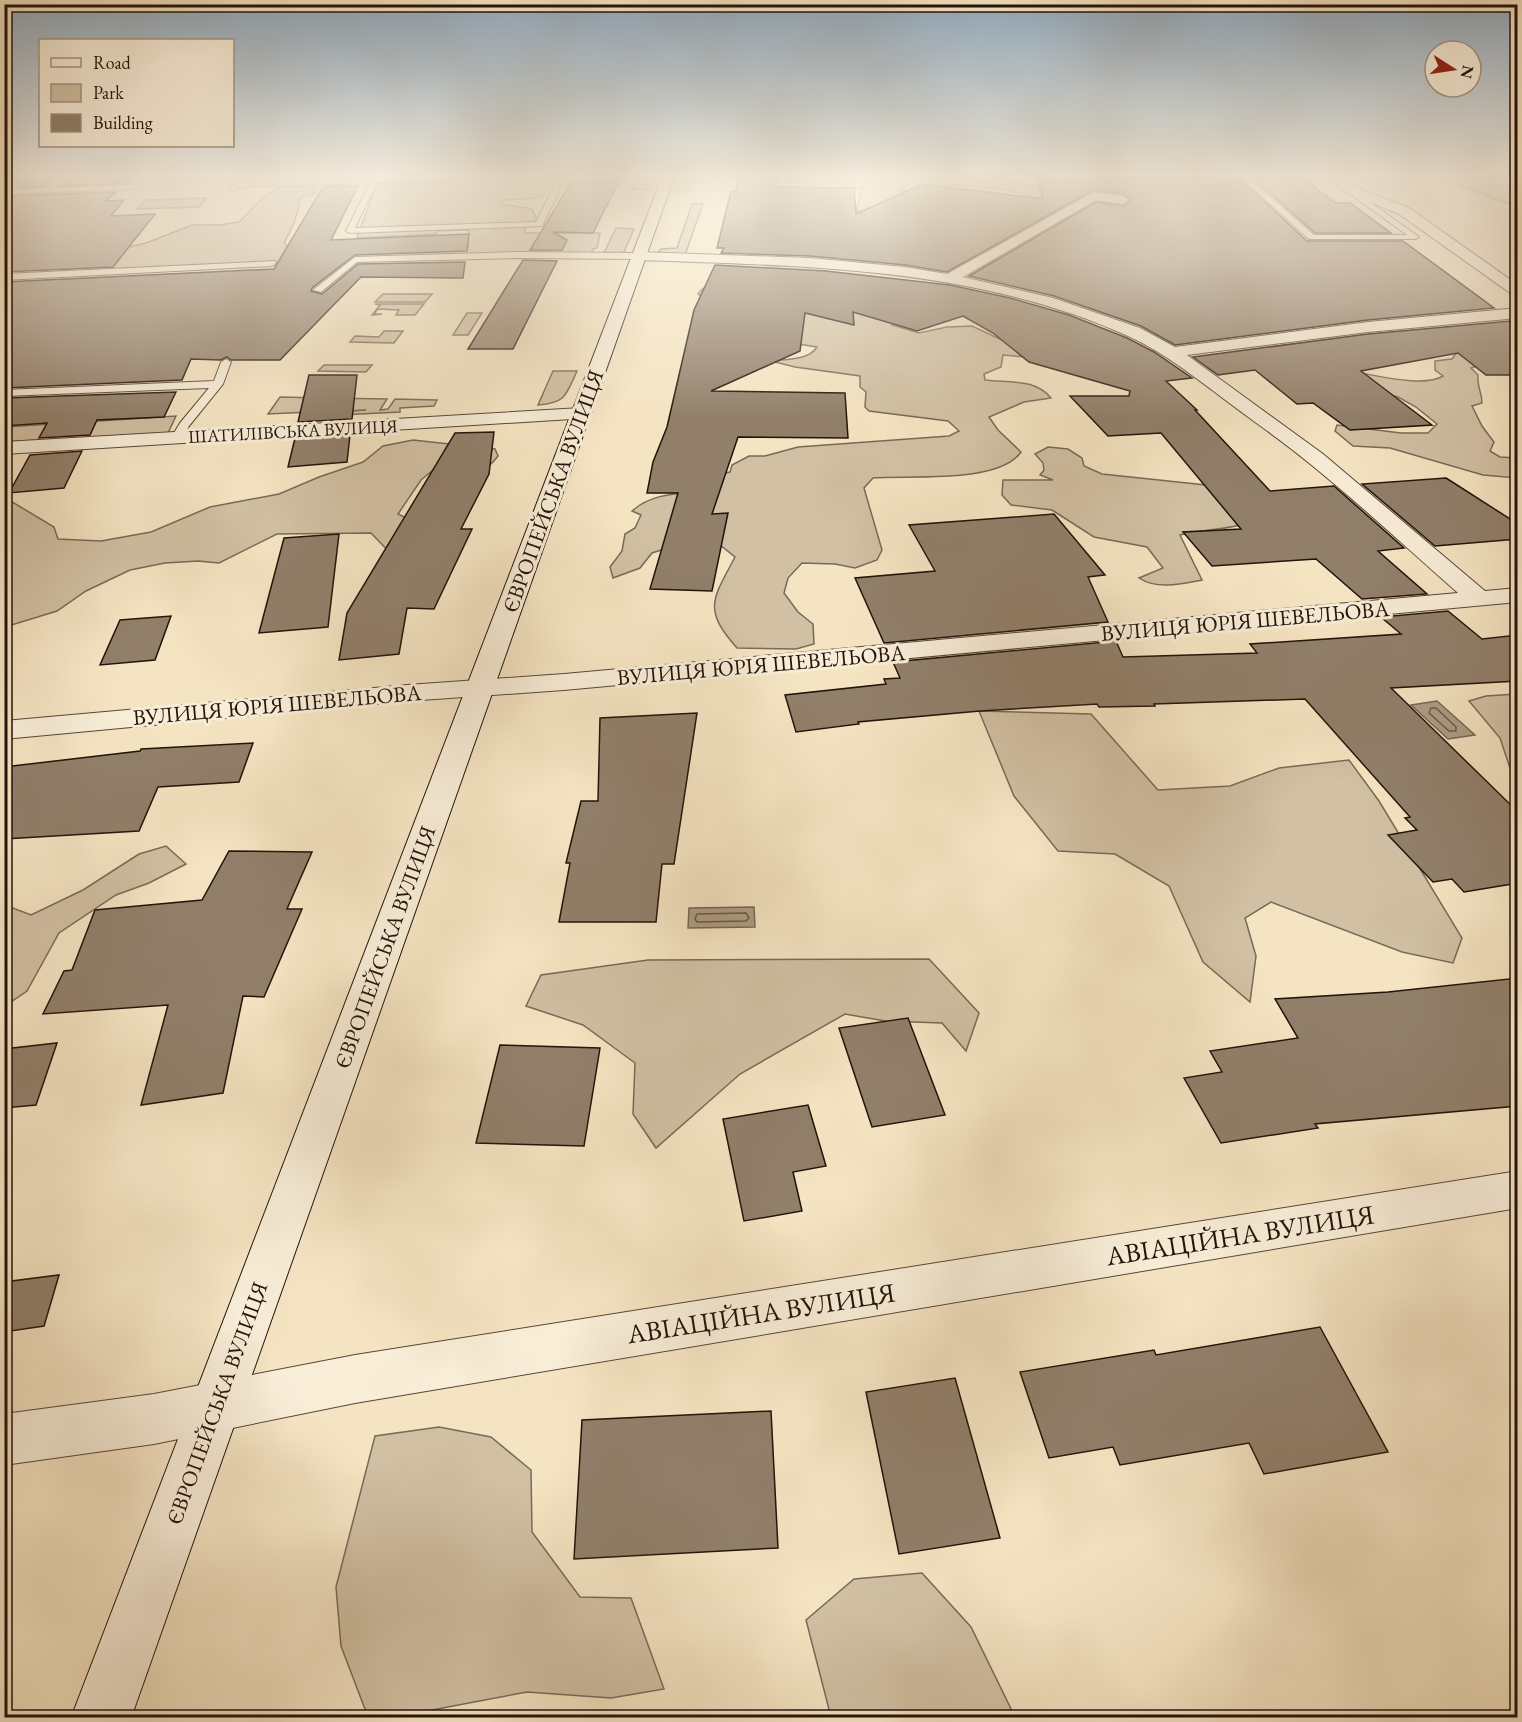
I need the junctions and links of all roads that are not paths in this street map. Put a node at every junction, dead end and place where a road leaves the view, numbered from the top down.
1 (439, 257) edge
2 (639, 257) edge
3 (679, 257) edge
4 (988, 257) edge
5 (1469, 257) edge
6 (272, 263) dead end
7 (4, 277) edge
8 (951, 279) junction
9 (318, 290) dead end
10 (1518, 292) edge
11 (1518, 314) edge
12 (1172, 352) junction
13 (226, 362) dead end
14 (218, 384) junction
15 (4, 393) edge
16 (581, 414) junction
17 (177, 438) junction
18 (4, 448) edge
19 (1518, 595) edge
20 (1481, 600) junction
21 (480, 688) junction
22 (4, 729) edge
23 (1518, 1189) edge
24 (215, 1408) junction
25 (4, 1440) edge
26 (101, 1718) edge

1 - 9 lane
2 - 16 street, ЄВРОПЕЙСЬКА ВУЛИЦЯ
3 - 8 street
4 - 8 street
5 - 10 street
6 - 7 lane
8 - 12 street
11 - 12 street
12 - 20 street
13 - 14 lane
14 - 15 lane
14 - 17 lane
16 - 17 street, ШАТИЛІВСЬКА ВУЛИЦЯ
16 - 21 street, ЄВРОПЕЙСЬКА ВУЛИЦЯ
17 - 18 street, ШАТИЛІВСЬКА ВУЛИЦЯ
19 - 20 street, ВУЛИЦЯ ЮРІЯ ШЕВЕЛЬОВА
20 - 21 street, ВУЛИЦЯ ЮРІЯ ШЕВЕЛЬОВА
21 - 22 street, ВУЛИЦЯ ЮРІЯ ШЕВЕЛЬОВА
21 - 24 street, ЄВРОПЕЙСЬКА ВУЛИЦЯ
23 - 24 street, АВІАЦІЙНА ВУЛИЦЯ
24 - 25 street, АВІАЦІЙНА ВУЛИЦЯ
24 - 26 street, ЄВРОПЕЙСЬКА ВУЛИЦЯ

